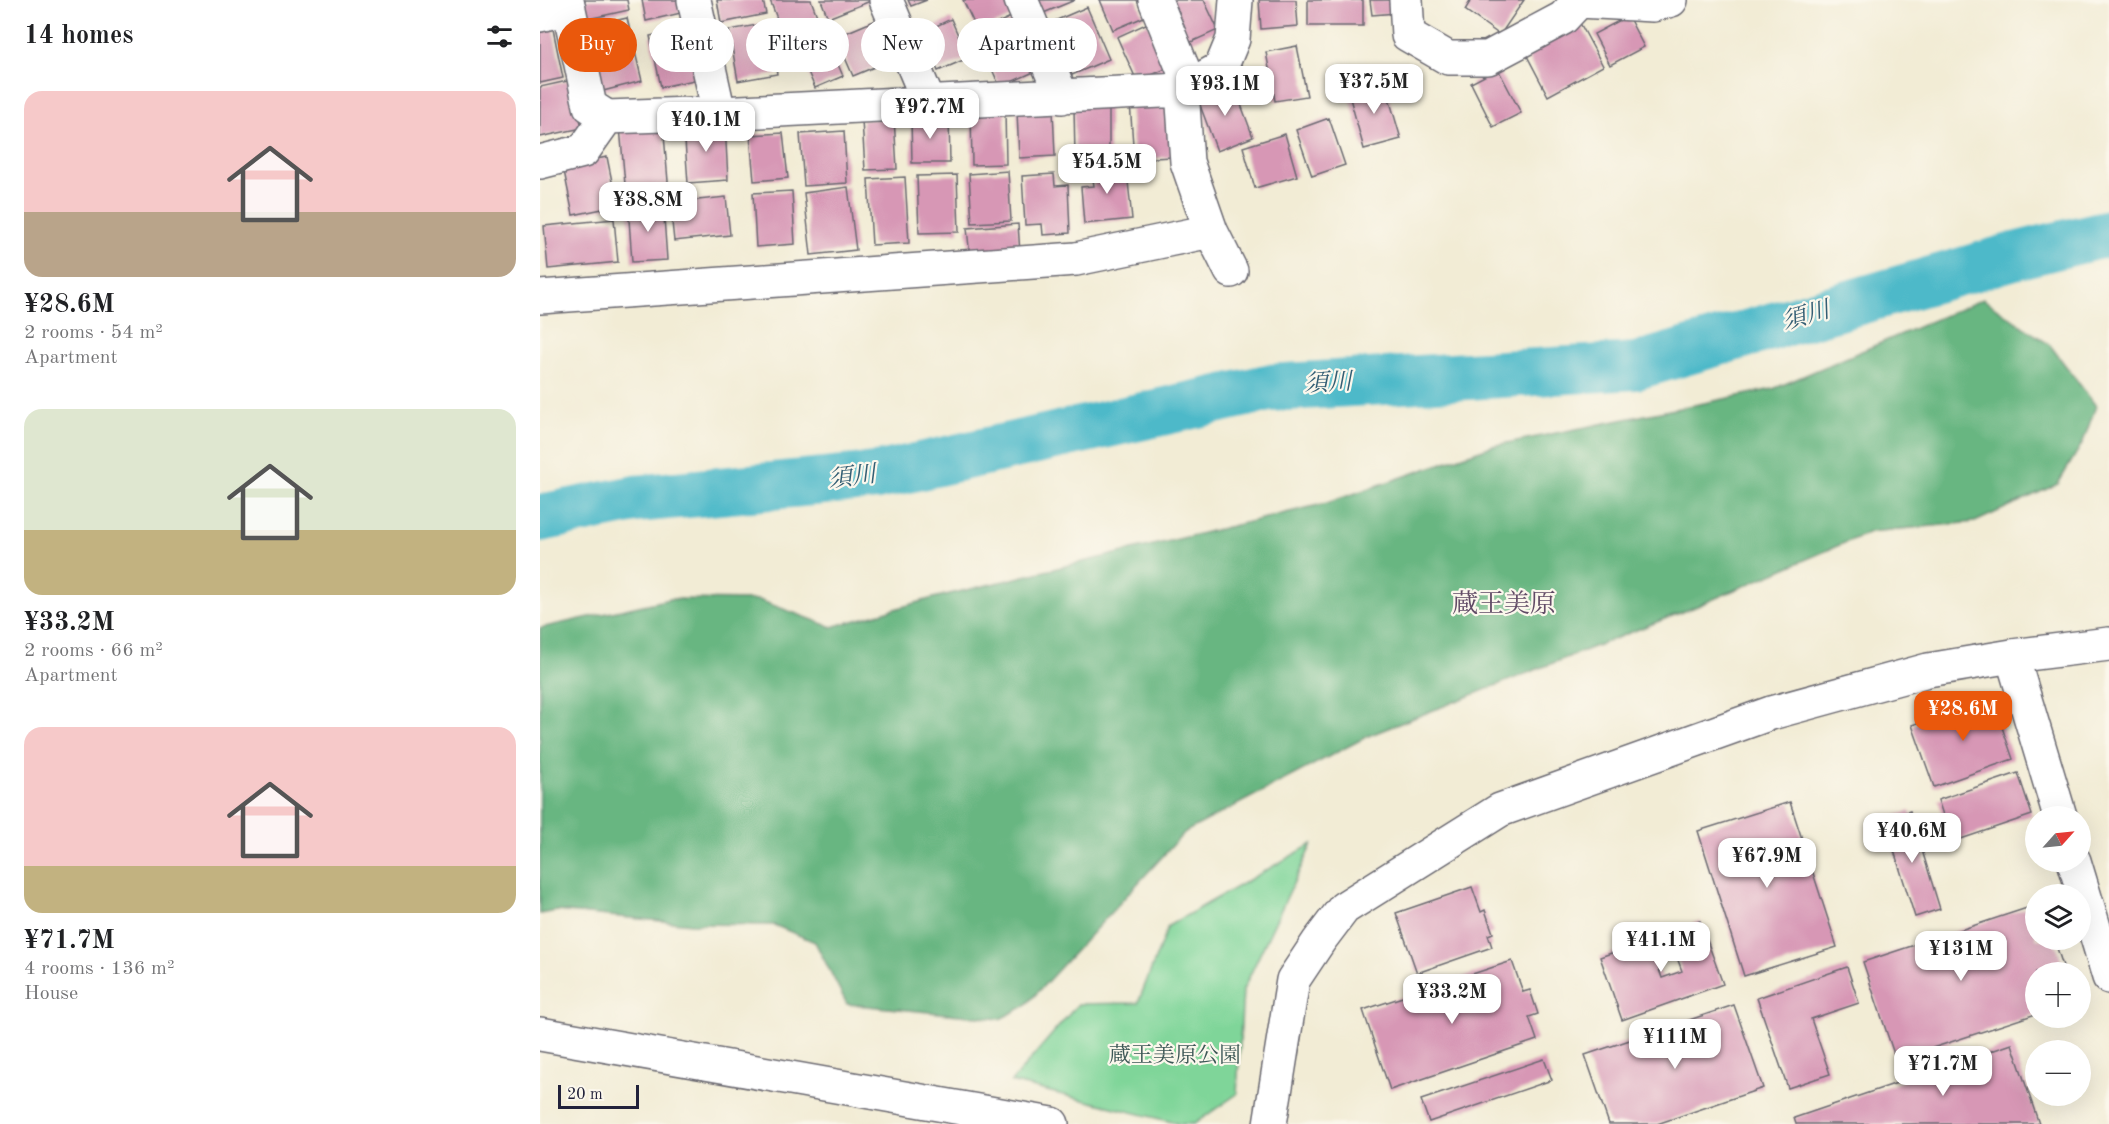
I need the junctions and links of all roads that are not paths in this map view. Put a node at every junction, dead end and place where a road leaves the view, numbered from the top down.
1 (694, 0) edge
2 (886, 0) edge
3 (1021, 0) edge
4 (1155, 0) edge
5 (1236, 0) edge
6 (1407, 0) edge
7 (1579, 0) edge
8 (1671, 0) edge
9 (559, 8) edge
10 (1186, 88) junction
11 (1062, 97) junction
12 (929, 103) junction
13 (719, 114) junction
14 (607, 117) junction
15 (540, 162) edge
16 (1211, 231) junction
17 (1231, 271) dead end
18 (540, 297) edge
19 (2109, 644) edge
20 (2012, 656) junction
21 (2057, 806) edge
22 (2077, 872) edge
23 (2109, 977) edge
24 (540, 1034) edge
25 (906, 1112) edge
26 (1052, 1124) edge
27 (1270, 1124) edge

1 - 13 street
2 - 12 street
3 - 11 street
4 - 10 street
5 - 10 street
6 - 7 street
7 - 8 street
9 - 14 street
10 - 11 street
10 - 16 street
11 - 12 street
12 - 13 street
13 - 14 street
14 - 15 street
16 - 17 street
16 - 18 street
19 - 20 street
20 - 21 street
20 - 27 street
22 - 23 street
24 - 25 street
25 - 26 street

